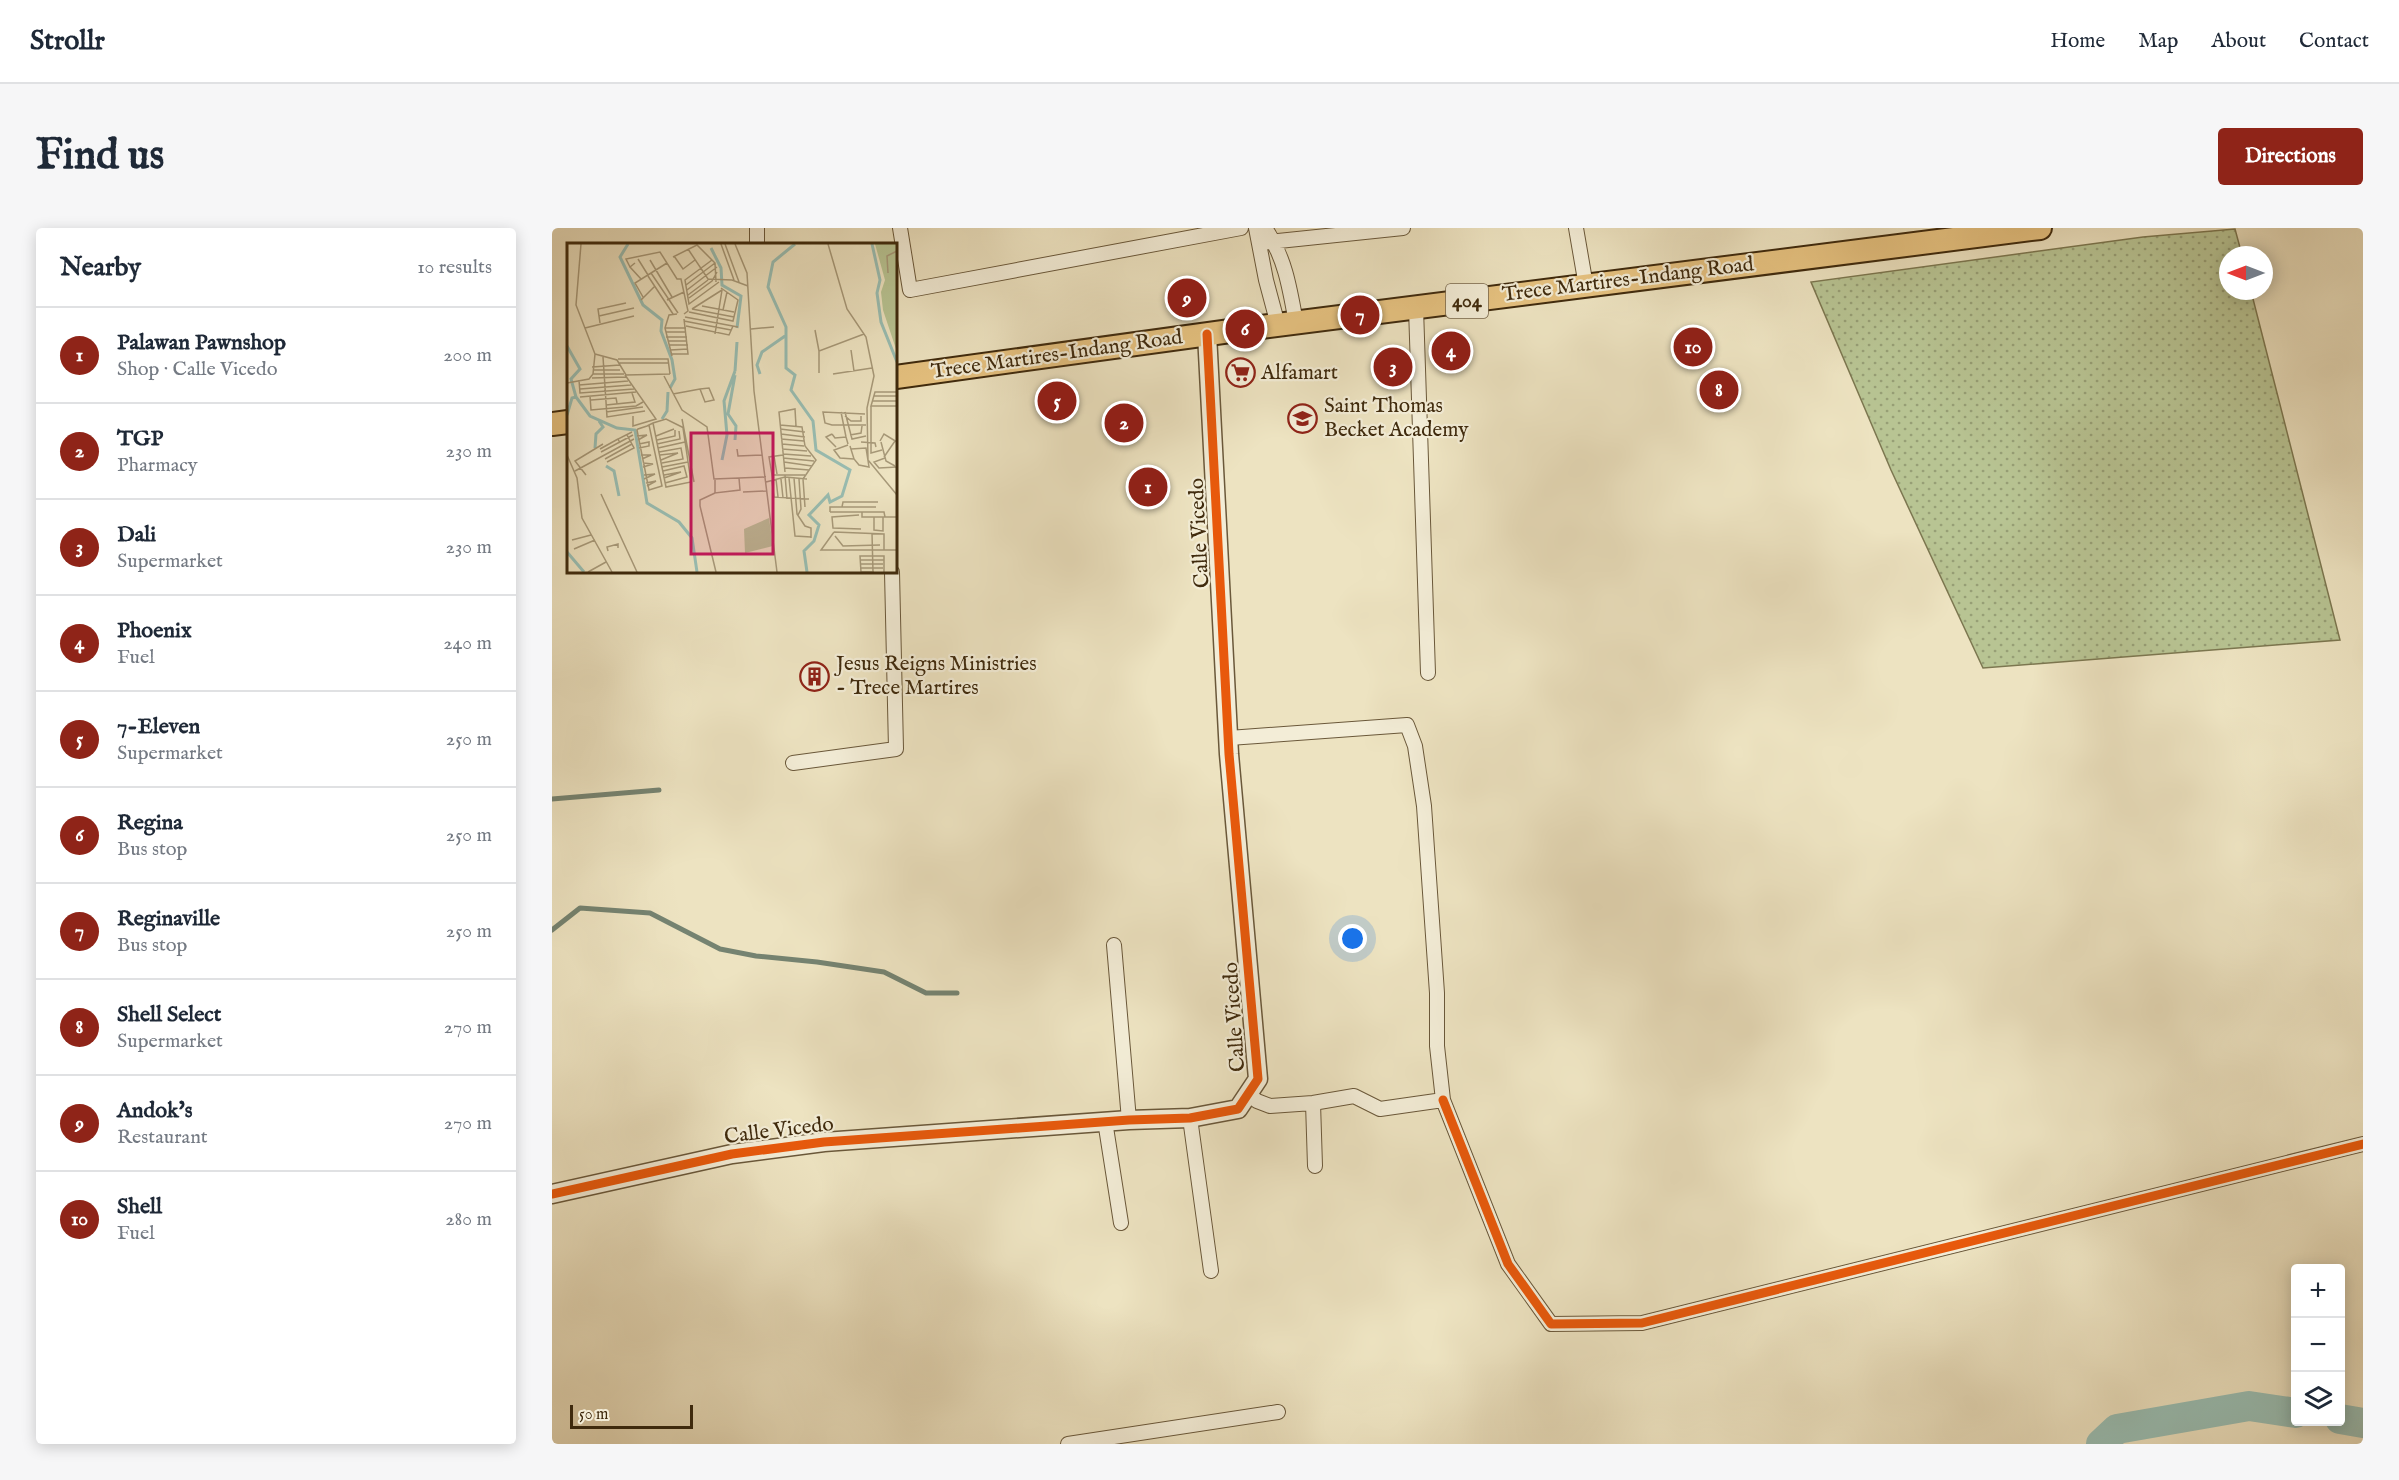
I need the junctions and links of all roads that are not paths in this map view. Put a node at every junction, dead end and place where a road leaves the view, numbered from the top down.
1 (900, 228) edge
2 (1241, 228) edge
3 (1256, 228) edge
4 (1265, 228) edge
5 (1403, 228) edge
6 (1576, 228) edge
7 (2040, 228) edge
8 (1178, 234) edge
9 (1274, 241) junction
10 (1259, 243) junction
11 (1586, 286) junction
12 (1416, 308) junction
13 (1287, 324) junction
14 (1207, 334) junction
15 (897, 377) edge
16 (567, 422) edge
17 (552, 424) edge
18 (892, 573) edge
19 (1428, 673) dead end
20 (1228, 738) junction
21 (793, 764) dead end
22 (1114, 945) dead end
23 (1248, 1094) junction
24 (1443, 1100) junction
25 (1313, 1103) junction
26 (1190, 1118) junction
27 (1129, 1119) junction
28 (1105, 1121) junction
29 (2363, 1144) edge
30 (1315, 1166) dead end
31 (552, 1194) edge
32 (1121, 1223) dead end
33 (1211, 1271) dead end
34 (1278, 1412) dead end
35 (1068, 1444) edge

1 - 8 street
2 - 8 street
3 - 10 street
4 - 9 street
5 - 9 street
6 - 11 street
7 - 11 main road, Trece Martires-Indang Road / 404
9 - 10 street
9 - 13 street
10 - 13 street
11 - 12 main road, Trece Martires-Indang Road / 404
12 - 13 main road, Trece Martires-Indang Road / 404
12 - 19 street
13 - 14 main road, Trece Martires-Indang Road / 404
14 - 15 main road, Trece Martires-Indang Road / 404
14 - 20 street, Calle Vicedo
16 - 17 main road
18 - 21 street
20 - 23 street, Calle Vicedo
20 - 24 street
22 - 27 street
23 - 25 street
23 - 26 street, Calle Vicedo
24 - 25 street
24 - 29 street
25 - 30 street
26 - 27 street, Calle Vicedo
26 - 33 street
27 - 28 street, Calle Vicedo
28 - 31 street, Calle Vicedo
28 - 32 street
34 - 35 street

